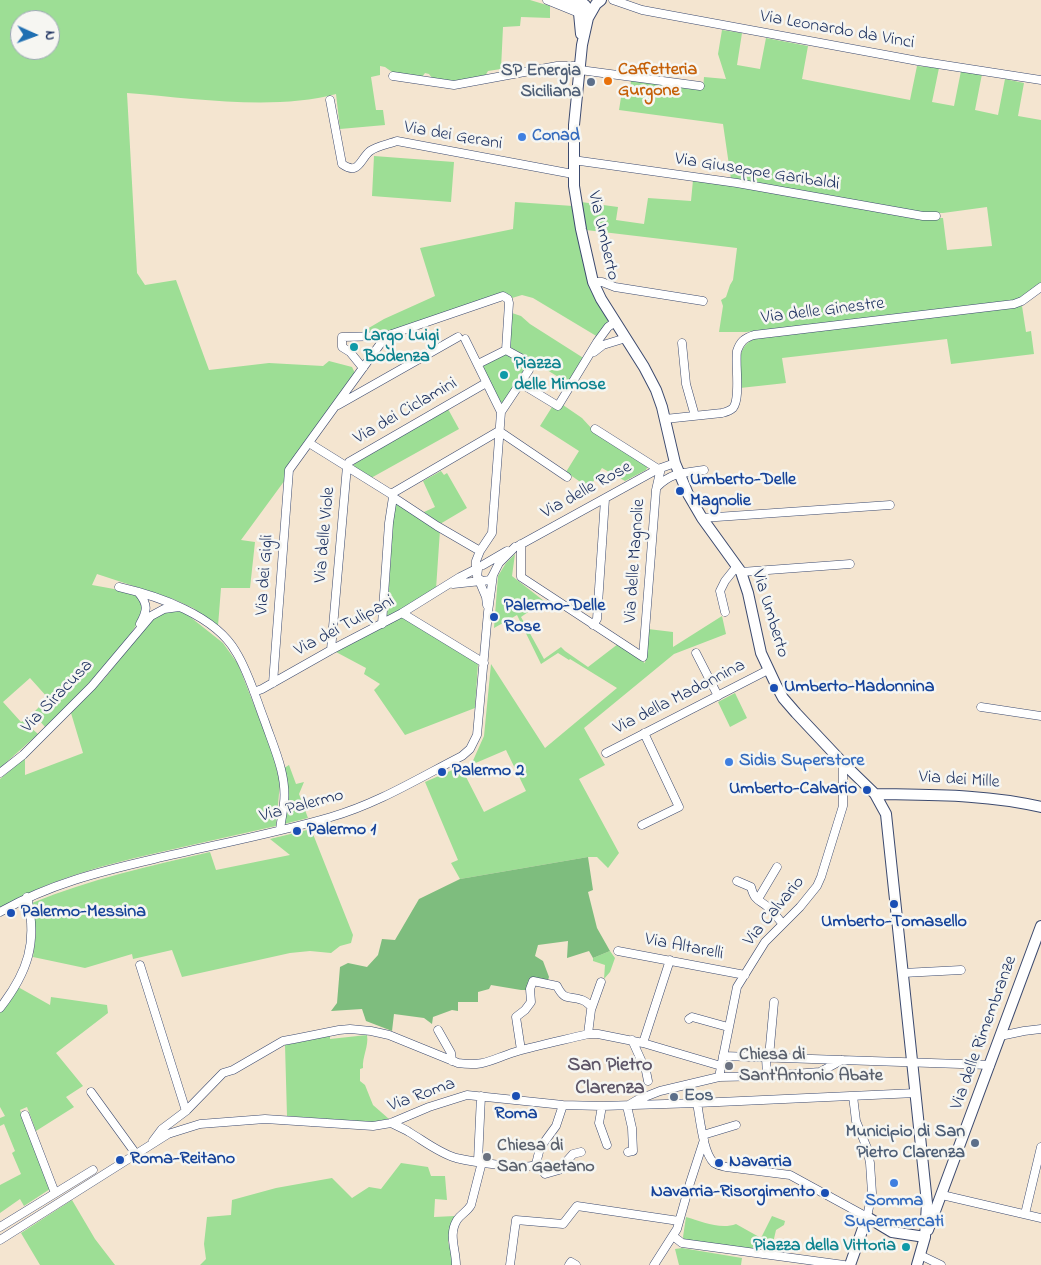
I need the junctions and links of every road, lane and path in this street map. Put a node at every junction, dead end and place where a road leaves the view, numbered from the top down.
1 (547, 0) edge
2 (552, 0) edge
3 (613, 0) edge
4 (626, 3) edge
5 (588, 6) edge
6 (580, 68) junction
7 (393, 76) dead end
8 (1041, 80) edge
9 (700, 86) dead end
10 (330, 100) dead end
11 (573, 160) junction
12 (573, 174) junction
13 (936, 216) dead end
14 (595, 286) junction
15 (1041, 287) edge
16 (703, 301) dead end
17 (616, 322) junction
18 (386, 336) junction
19 (626, 338) junction
20 (682, 343) dead end
21 (506, 347) junction
22 (590, 355) junction
23 (477, 362) junction
24 (363, 368) junction
25 (484, 384) junction
26 (522, 384) junction
27 (347, 390) junction
28 (354, 397) junction
29 (336, 406) junction
30 (501, 414) junction
31 (695, 416) junction
32 (665, 419) junction
33 (594, 429) dead end
34 (499, 431) junction
35 (309, 443) junction
36 (347, 466) junction
37 (659, 468) junction
38 (677, 468) junction
39 (704, 470) dead end
40 (567, 477) dead end
41 (657, 487) junction
42 (392, 495) junction
43 (605, 499) junction
44 (890, 505) dead end
45 (702, 518) junction
46 (518, 546) junction
47 (480, 551) junction
48 (850, 564) dead end
49 (739, 569) junction
50 (479, 571) junction
51 (493, 575) junction
52 (449, 585) junction
53 (119, 587) dead end
54 (138, 591) junction
55 (160, 599) junction
56 (180, 607) junction
57 (488, 612) junction
58 (725, 612) dead end
59 (402, 613) junction
60 (149, 614) junction
61 (382, 624) junction
62 (593, 625) junction
63 (331, 650) junction
64 (696, 653) dead end
65 (484, 663) junction
66 (768, 670) junction
67 (273, 683) junction
68 (254, 692) junction
69 (718, 696) junction
70 (982, 707) dead end
71 (1041, 716) edge
72 (644, 734) junction
73 (606, 753) dead end
74 (843, 763) junction
75 (0, 773) edge
76 (855, 774) junction
77 (844, 782) junction
78 (875, 794) junction
79 (1041, 807) edge
80 (642, 825) dead end
81 (280, 830) junction
82 (777, 867) dead end
83 (737, 881) dead end
84 (27, 898) junction
85 (758, 899) junction
86 (0, 912) edge
87 (783, 924) junction
88 (1041, 926) edge
89 (618, 950) dead end
90 (670, 960) junction
91 (140, 965) dead end
92 (961, 970) dead end
93 (903, 973) junction
94 (745, 975) junction
95 (601, 982) dead end
96 (774, 1002) dead end
97 (0, 1008) edge
98 (592, 1008) junction
99 (689, 1019) dead end
100 (728, 1027) junction
101 (1041, 1029) edge
102 (438, 1030) dead end
103 (588, 1034) junction
104 (1000, 1036) junction
105 (632, 1040) junction
106 (643, 1042) junction
107 (521, 1050) junction
108 (723, 1056) junction
109 (767, 1057) junction
110 (842, 1060) junction
111 (452, 1061) junction
112 (912, 1062) junction
113 (990, 1065) junction
114 (721, 1066) junction
115 (767, 1076) junction
116 (719, 1077) junction
117 (648, 1080) dead end
118 (91, 1092) dead end
119 (916, 1093) junction
120 (481, 1096) junction
121 (853, 1096) junction
122 (697, 1104) junction
123 (563, 1105) junction
124 (602, 1106) junction
125 (628, 1106) junction
126 (186, 1112) junction
127 (25, 1115) dead end
128 (391, 1123) junction
129 (736, 1125) dead end
130 (704, 1138) junction
131 (152, 1143) junction
132 (607, 1145) dead end
133 (1041, 1147) edge
134 (581, 1152) dead end
135 (628, 1152) dead end
136 (136, 1154) junction
137 (698, 1159) junction
138 (480, 1161) junction
139 (537, 1162) junction
140 (716, 1164) junction
141 (93, 1170) dead end
142 (55, 1192) junction
143 (947, 1196) junction
144 (927, 1202) junction
145 (938, 1206) junction
146 (1025, 1214) junction
147 (866, 1217) junction
148 (1041, 1218) edge
149 (679, 1221) junction
150 (1, 1224) edge
151 (673, 1236) junction
152 (925, 1237) junction
153 (3, 1238) edge
154 (919, 1260) edge
155 (800, 1261) edge
156 (456, 1265) edge
157 (510, 1265) edge
158 (569, 1265) edge
159 (576, 1265) edge
160 (654, 1265) edge
161 (844, 1265) edge
162 (850, 1265) edge
163 (941, 1265) edge

1 - 5 street
2 - 5 street
3 - 4 street, Via Leonardo da Vinci
4 - 8 street, Via Leonardo da Vinci
5 - 6 main road, Via Umberto
6 - 7 street
6 - 9 street
6 - 11 main road, Via Umberto
10 - 12 street, Via dei Gerani
11 - 12 main road, Via Umberto
11 - 13 street, Via Giuseppe Garibaldi
12 - 14 main road, Via Umberto
14 - 16 street
14 - 17 main road, Via Umberto
15 - 31 street, Via delle Ginestre
17 - 19 main road, Via Umberto
17 - 22 street
18 - 21 street
18 - 24 street
18 - 24 street
19 - 22 street
19 - 32 main road, Via Umberto
20 - 31 street
21 - 23 street
21 - 26 street
22 - 26 street
23 - 25 street
23 - 28 street
24 - 27 street
25 - 30 street
25 - 36 street, Via dei Ciclamini
26 - 30 street
27 - 28 street
27 - 29 street
28 - 29 street
29 - 35 street
30 - 34 street
31 - 32 street, Via delle Ginestre
32 - 38 main road, Via Umberto
33 - 37 street
34 - 40 street
34 - 42 street
34 - 47 street
35 - 36 street, Via delle Viole
35 - 67 street, Via dei Gigli
36 - 42 street
36 - 63 street, Via delle Viole
37 - 38 street, Via delle Rose
37 - 41 street, Via delle Magnolie
37 - 43 street, Via delle Rose
38 - 39 street
38 - 41 street
38 - 45 main road, Via Umberto
41 - 62 street, Via delle Magnolie
42 - 47 street
42 - 61 street
43 - 46 street, Via delle Rose
43 - 62 street
44 - 45 street
45 - 49 main road, Via Umberto
46 - 50 street, Via delle Rose
46 - 51 street
46 - 62 street
47 - 50 street
48 - 49 street
49 - 58 street
49 - 66 main road, Via Umberto
50 - 51 street
50 - 51 street
50 - 52 street, Via dei Tulipani
50 - 52 street
50 - 57 street
51 - 57 street
52 - 59 street, Via dei Tulipani
53 - 54 street
54 - 55 street
54 - 60 street
55 - 56 street
55 - 60 street, Via Siracusa
56 - 60 street
56 - 68 street
57 - 65 street, Via Palermo
59 - 61 street, Via dei Tulipani
59 - 65 street
60 - 75 street, Via Siracusa
61 - 63 street, Via dei Tulipani
63 - 67 street, Via dei Tulipani
64 - 69 street
65 - 81 street, Via Palermo
66 - 69 street, Via della Madonnina
66 - 74 main road, Via Umberto
67 - 68 street, Via dei Tulipani
68 - 81 street
69 - 72 street, Via della Madonnina
70 - 71 street
72 - 73 street, Via della Madonnina
72 - 80 street
74 - 76 main road, Via Umberto
74 - 77 street, Via Calvario
76 - 77 street
76 - 78 main road, Via Umberto
77 - 87 street, Via Calvario
78 - 79 main road, Via dei Mille
78 - 93 main road, Via Umberto
81 - 84 street, Via Palermo
82 - 85 street
83 - 85 street
84 - 86 street, Via Palermo
84 - 97 street
85 - 87 street
87 - 94 street, Via Calvario
88 - 104 main road, Via delle Rimembranze
89 - 90 street, Via Altarelli
90 - 94 street, Via Altarelli
90 - 106 street
91 - 126 street
92 - 93 street
93 - 112 main road, Via Umberto
94 - 100 street, Via Calvario
95 - 98 street
96 - 109 street
98 - 103 street
98 - 107 street
99 - 100 street
100 - 108 street, Via Calvario
101 - 104 street
102 - 111 street
103 - 105 street
103 - 107 street
104 - 113 main road, Via delle Rimembranze
105 - 106 street
105 - 117 street
106 - 114 street
107 - 111 street
108 - 109 street
108 - 114 street, Via Calvario
109 - 110 street
109 - 115 street
110 - 112 street
110 - 115 street
111 - 126 street
112 - 113 street
112 - 119 main road, Via Umberto
113 - 143 main road, Via delle Rimembranze
114 - 116 street, Via Calvario
115 - 116 street
116 - 125 street
118 - 136 street
119 - 121 street, Via Roma
119 - 144 main road, Via Umberto
120 - 123 street, Via Roma
120 - 128 street, Via Roma
120 - 138 street
121 - 122 street, Via Roma
121 - 147 street
122 - 125 street, Via Roma
122 - 130 street
123 - 124 street, Via Roma
123 - 139 street
124 - 125 street, Via Roma
124 - 132 street
125 - 135 street
126 - 131 street
127 - 142 street
128 - 131 street, Via Roma
128 - 138 street
129 - 130 street
130 - 137 street
130 - 140 street
131 - 136 street, Via Roma
133 - 146 street
134 - 139 street
136 - 153 street, Via Roma
137 - 140 street
137 - 149 street
138 - 139 street
138 - 156 street
140 - 147 street
141 - 142 street
142 - 150 street
143 - 145 main road, Via delle Rimembranze
143 - 146 street
144 - 145 main road
144 - 152 main road, Via Umberto
145 - 152 main road, Via delle Rimembranze
146 - 148 street
147 - 152 main road
147 - 162 main road
149 - 151 street
149 - 157 street
150 - 153 street
151 - 155 street
151 - 160 street
152 - 154 main road, Via Umberto
154 - 163 street
155 - 161 street
158 - 159 street

